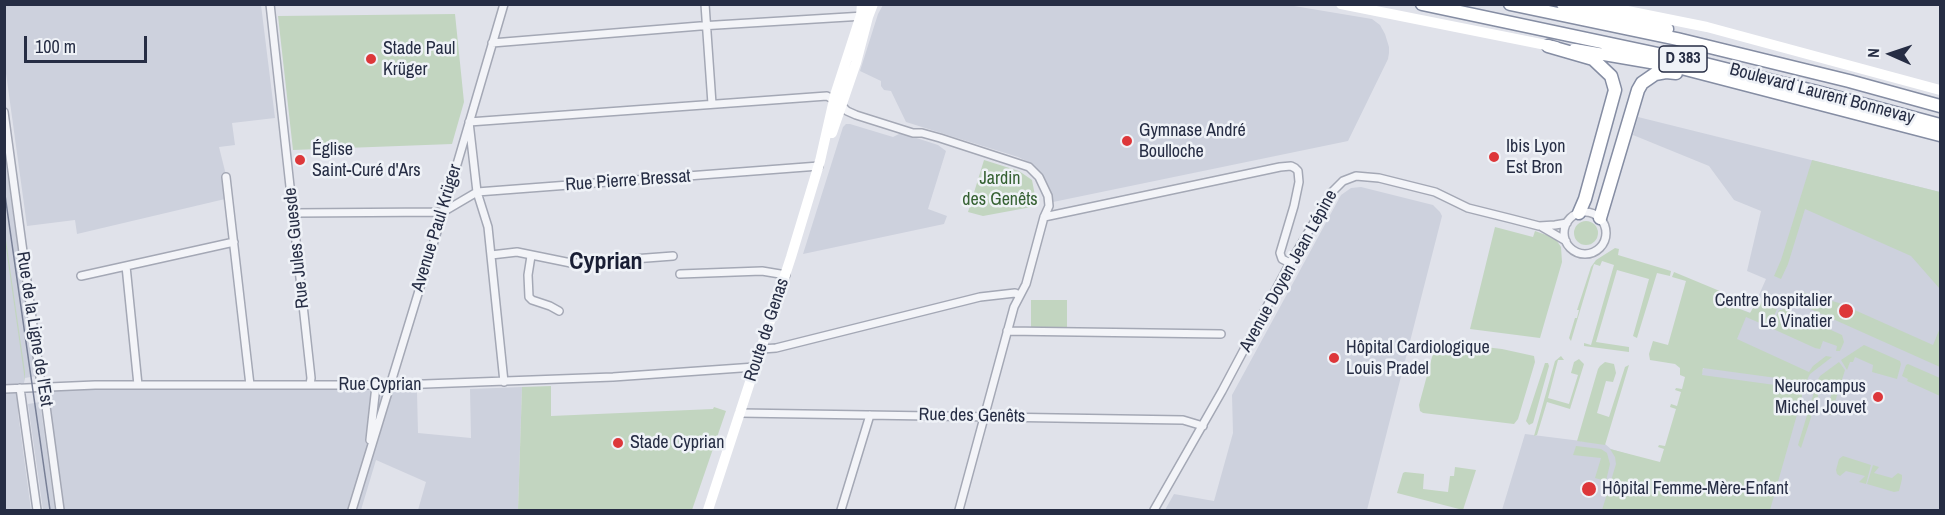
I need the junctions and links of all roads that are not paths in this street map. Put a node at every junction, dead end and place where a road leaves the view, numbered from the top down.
1 (270, 4) edge
2 (504, 4) edge
3 (705, 4) edge
4 (873, 4) edge
5 (1422, 4) edge
6 (1510, 4) edge
7 (1563, 4) edge
8 (1593, 4) edge
9 (1342, 5) edge
10 (864, 12) edge
11 (706, 25) junction
12 (492, 43) junction
13 (1548, 46) junction
14 (849, 48) junction
15 (1604, 54) joint
16 (856, 63) junction
17 (1713, 77) junction
18 (1850, 81) junction
19 (1941, 90) edge
20 (838, 103) junction
21 (712, 104) junction
22 (1941, 106) edge
23 (4, 112) edge
24 (469, 122) junction
25 (1941, 125) edge
26 (1941, 135) edge
27 (819, 166) junction
28 (226, 177) dead end
29 (477, 192) junction
30 (443, 212) junction
31 (294, 213) junction
32 (1579, 213) junction
33 (1044, 217) junction
34 (1600, 218) junction
35 (1567, 223) junction
36 (1539, 226) junction
37 (1566, 241) junction
38 (234, 242) junction
39 (491, 255) junction
40 (531, 256) junction
41 (673, 256) dead end
42 (1290, 263) junction
43 (126, 266) junction
44 (680, 274) dead end
45 (786, 275) junction
46 (81, 276) dead end
47 (1019, 295) junction
48 (559, 311) dead end
49 (1007, 331) junction
50 (1221, 334) dead end
51 (762, 349) junction
52 (755, 367) junction
53 (504, 382) junction
54 (138, 385) junction
55 (250, 385) junction
56 (310, 385) junction
57 (42, 386) junction
58 (376, 386) junction
59 (389, 386) junction
60 (20, 388) junction
61 (4, 389) edge
62 (740, 413) junction
63 (870, 415) junction
64 (984, 418) junction
65 (1203, 426) junction
66 (369, 452) junction
67 (37, 510) edge
68 (60, 510) edge
69 (352, 510) edge
70 (708, 510) edge
71 (841, 510) edge
72 (959, 510) edge
73 (1154, 510) edge

1 - 31 street, Rue Jules Guesde
2 - 12 street, Avenue Paul Krüger
3 - 11 street
4 - 10 main road, Route de Genas
5 - 25 highway, Boulevard Laurent Bonnevay / D 383
6 - 18 highway, Boulevard Laurent Bonnevay / D 383
7 - 18 highway
8 - 19 main road
9 - 13 main road
10 - 11 street
10 - 14 main road, Route de Genas
10 - 16 main road, Route de Genas
11 - 12 street
11 - 21 street
12 - 24 street, Avenue Paul Krüger
13 - 15 main road
13 - 32 highway
14 - 16 street
14 - 20 main road, Route de Genas
15 - 17 highway
16 - 20 main road, Route de Genas
17 - 26 highway
17 - 34 highway
18 - 22 highway, Boulevard Laurent Bonnevay / D 383
20 - 21 street
20 - 27 main road, Route de Genas
20 - 33 street
21 - 24 street
23 - 57 street, Rue de la Ligne de l'Est
24 - 29 street
24 - 30 street, Avenue Paul Krüger
27 - 29 street, Rue Pierre Bressat
27 - 45 main road, Route de Genas
28 - 38 street
29 - 30 street, Rue Pierre Bressat
29 - 39 street
30 - 31 street
30 - 59 street, Avenue Paul Krüger
31 - 56 street, Rue Jules Guesde
32 - 34 street
32 - 35 street
33 - 42 street
33 - 47 street
34 - 37 street
35 - 36 street, Avenue Doyen Jean Lépine
35 - 37 street
36 - 37 street, Avenue Doyen Jean Lépine
36 - 42 street, Avenue Doyen Jean Lépine
38 - 43 street
38 - 55 street
39 - 40 street
39 - 53 street
40 - 41 street
40 - 48 street
42 - 65 street, Avenue Doyen Jean Lépine
43 - 46 street
43 - 54 street
44 - 45 street
45 - 51 main road, Route de Genas
47 - 49 street
47 - 51 street
49 - 50 street
49 - 64 street
51 - 52 main road, Route de Genas
52 - 53 street, Rue Cyprian
52 - 62 main road, Route de Genas
53 - 59 street, Rue Cyprian
54 - 55 street, Rue Cyprian
54 - 57 street, Rue Cyprian
55 - 56 street, Rue Cyprian
56 - 58 street, Rue Cyprian
57 - 60 street, Rue Cyprian
57 - 68 street, Rue de la Ligne de l'Est
58 - 59 street, Rue Cyprian
58 - 66 street, Avenue Paul Krüger
59 - 66 street, Avenue Paul Krüger
60 - 61 street, Rue Cyprian
60 - 67 street
62 - 63 street, Rue des Genêts
62 - 70 main road, Route de Genas
63 - 64 street, Rue des Genêts
63 - 71 street
64 - 65 street, Rue des Genêts
64 - 72 street
65 - 73 street, Avenue Doyen Jean Lépine
66 - 69 street, Avenue Paul Krüger

